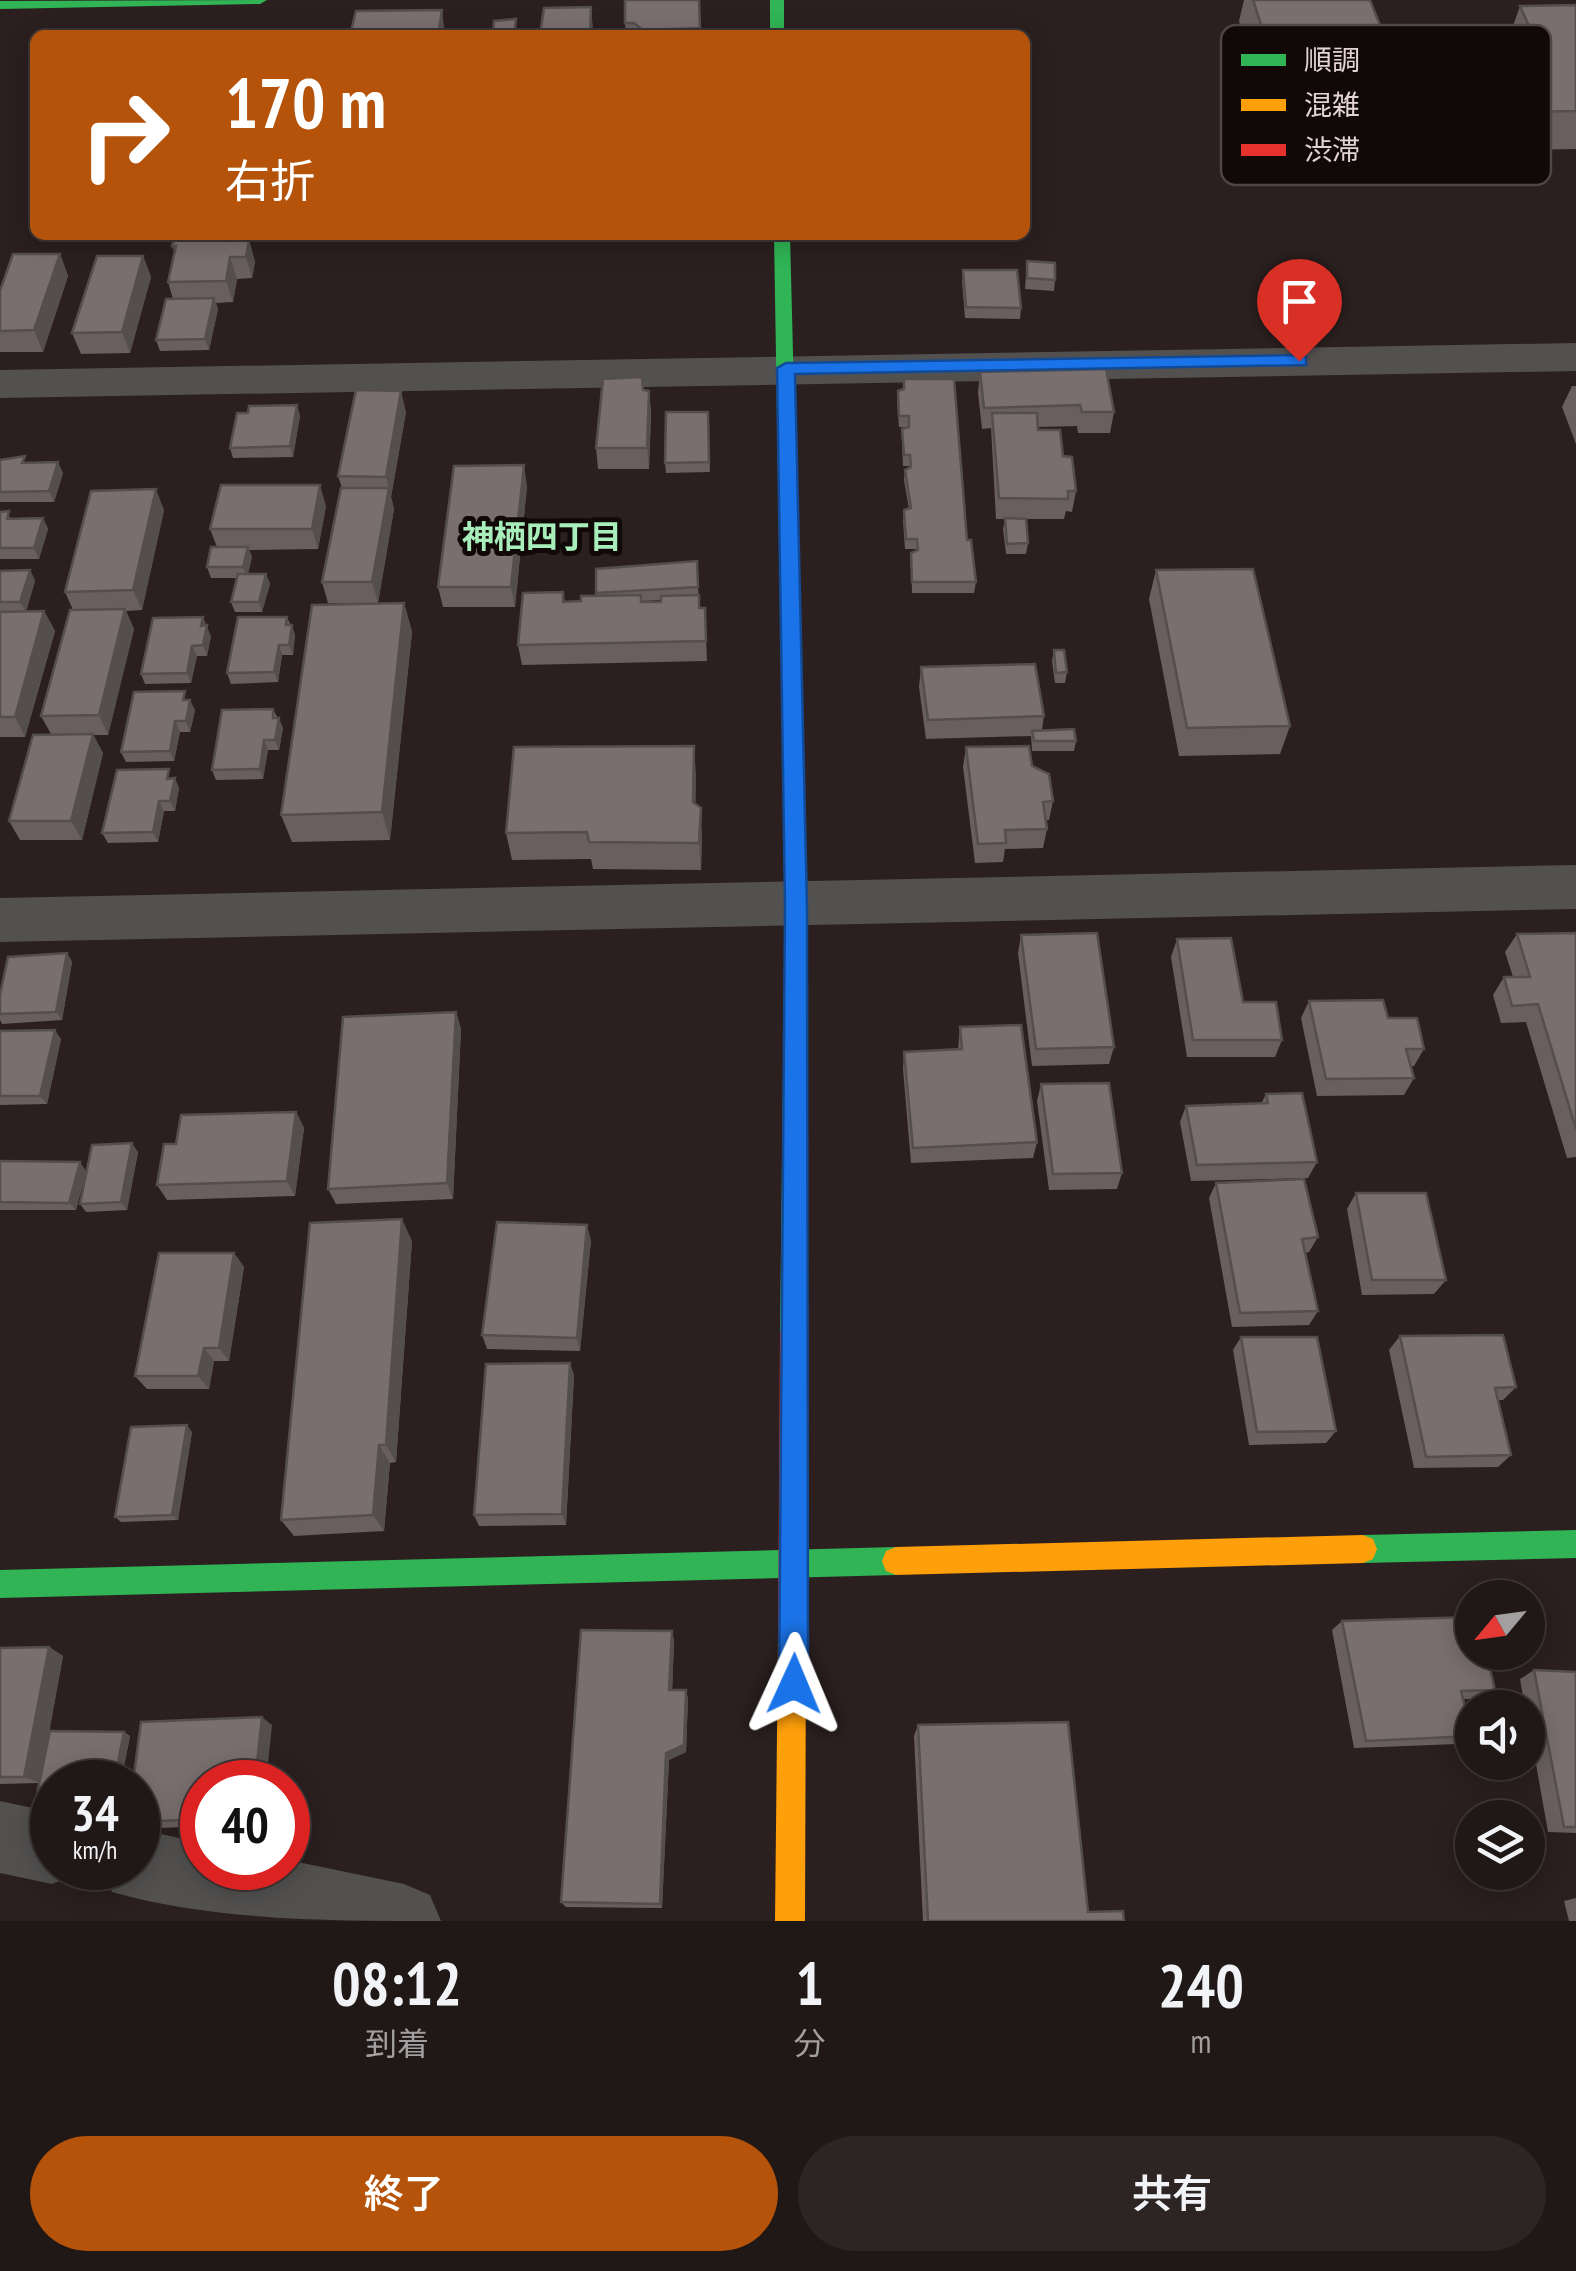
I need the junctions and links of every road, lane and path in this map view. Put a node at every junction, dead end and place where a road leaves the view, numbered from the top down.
1 (260, 0) edge
2 (776, 0) edge
3 (0, 5) edge
4 (778, 30) edge
5 (782, 240) edge
6 (1576, 357) edge
7 (786, 368) junction
8 (0, 384) edge
9 (1576, 888) edge
10 (796, 906) junction
11 (0, 920) edge
12 (1576, 1544) edge
13 (795, 1565) junction
14 (0, 1584) edge
15 (0, 1837) edge
16 (30, 1843) edge
17 (160, 1875) edge
18 (227, 1903) edge
19 (404, 1921) edge
20 (790, 1921) edge

1 - 3 street
2 - 4 street
5 - 7 street
6 - 7 street
7 - 8 street
7 - 10 street
9 - 10 street
10 - 11 street
10 - 13 street
12 - 13 street
13 - 14 street
13 - 20 street
15 - 16 street
17 - 18 street
18 - 19 street

